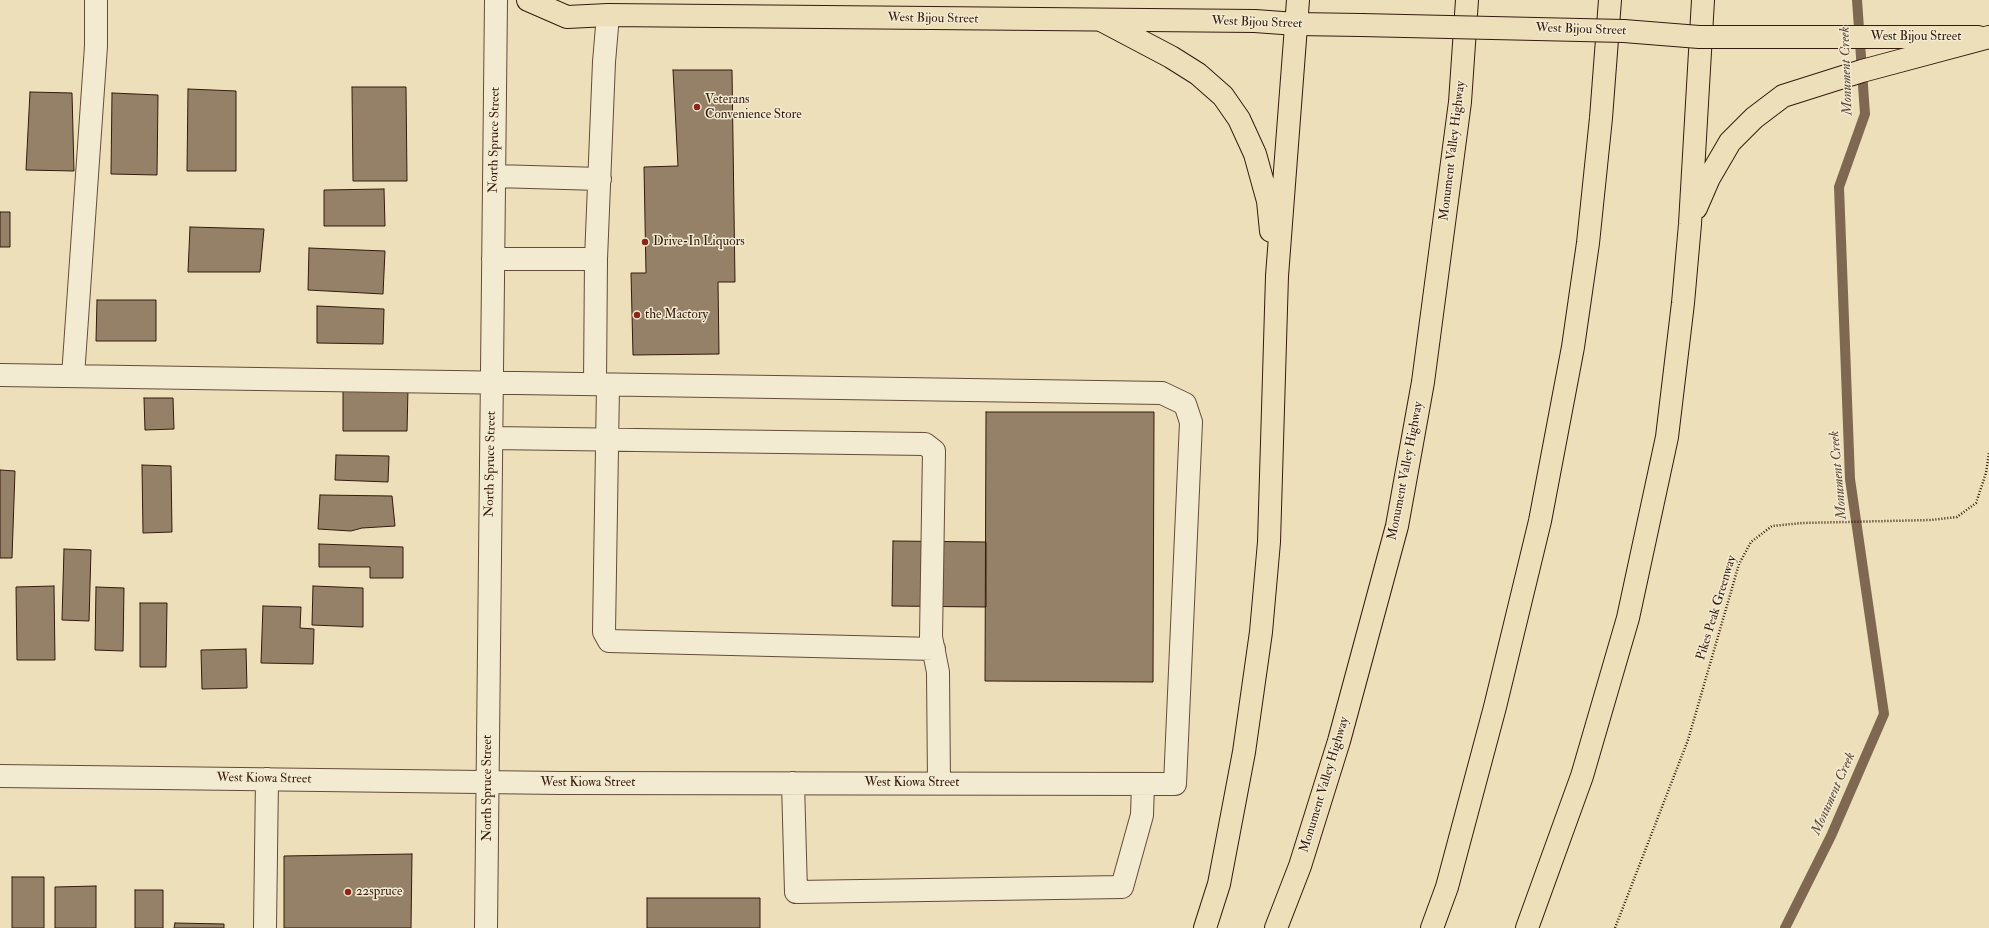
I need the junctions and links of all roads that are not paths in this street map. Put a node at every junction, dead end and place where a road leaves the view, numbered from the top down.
1 (96, 0) edge
2 (496, 0) edge
3 (528, 0) edge
4 (1298, 0) edge
5 (1467, 0) edge
6 (1610, 0) edge
7 (1703, 0) edge
8 (608, 15) junction
9 (1102, 20) junction
10 (1296, 24) junction
11 (1699, 37) junction
12 (1989, 37) edge
13 (495, 176) junction
14 (600, 179) junction
15 (1690, 224) junction
16 (493, 259) junction
17 (596, 259) junction
18 (1277, 276) junction
19 (0, 375) edge
20 (73, 376) junction
21 (492, 383) junction
22 (602, 385) junction
23 (492, 438) junction
24 (607, 440) junction
25 (934, 649) junction
26 (0, 776) edge
27 (267, 779) junction
28 (488, 782) junction
29 (793, 783) junction
30 (939, 783) junction
31 (1143, 784) junction
32 (265, 928) edge
33 (486, 928) edge
34 (1205, 928) edge
35 (1276, 928) edge
36 (1432, 928) edge
37 (1527, 928) edge

1 - 20 street
2 - 13 street, North Spruce Street
3 - 8 main road, West Bijou Street
4 - 10 main road
5 - 35 main road, Monument Valley Highway
6 - 36 main road
7 - 11 main road
8 - 9 main road, West Bijou Street
8 - 14 street
9 - 10 main road, West Bijou Street
9 - 18 main road
10 - 11 main road, West Bijou Street, bridge
10 - 18 main road
11 - 12 main road, West Bijou Street, bridge
11 - 15 main road
12 - 15 main road
13 - 14 street
13 - 16 street, North Spruce Street
14 - 17 street
15 - 37 main road
16 - 17 street
16 - 21 street, North Spruce Street
17 - 22 street
18 - 34 main road
19 - 20 street
20 - 21 street
21 - 22 street
21 - 23 street, North Spruce Street
22 - 24 street
22 - 31 street, West Kiowa Street
23 - 24 street
23 - 28 street, North Spruce Street
24 - 25 street
24 - 25 street
25 - 30 street
26 - 27 street, West Kiowa Street
27 - 28 street, West Kiowa Street
27 - 32 street
28 - 29 street, West Kiowa Street
28 - 33 street, North Spruce Street
29 - 30 street, West Kiowa Street
29 - 31 street
30 - 31 street, West Kiowa Street

